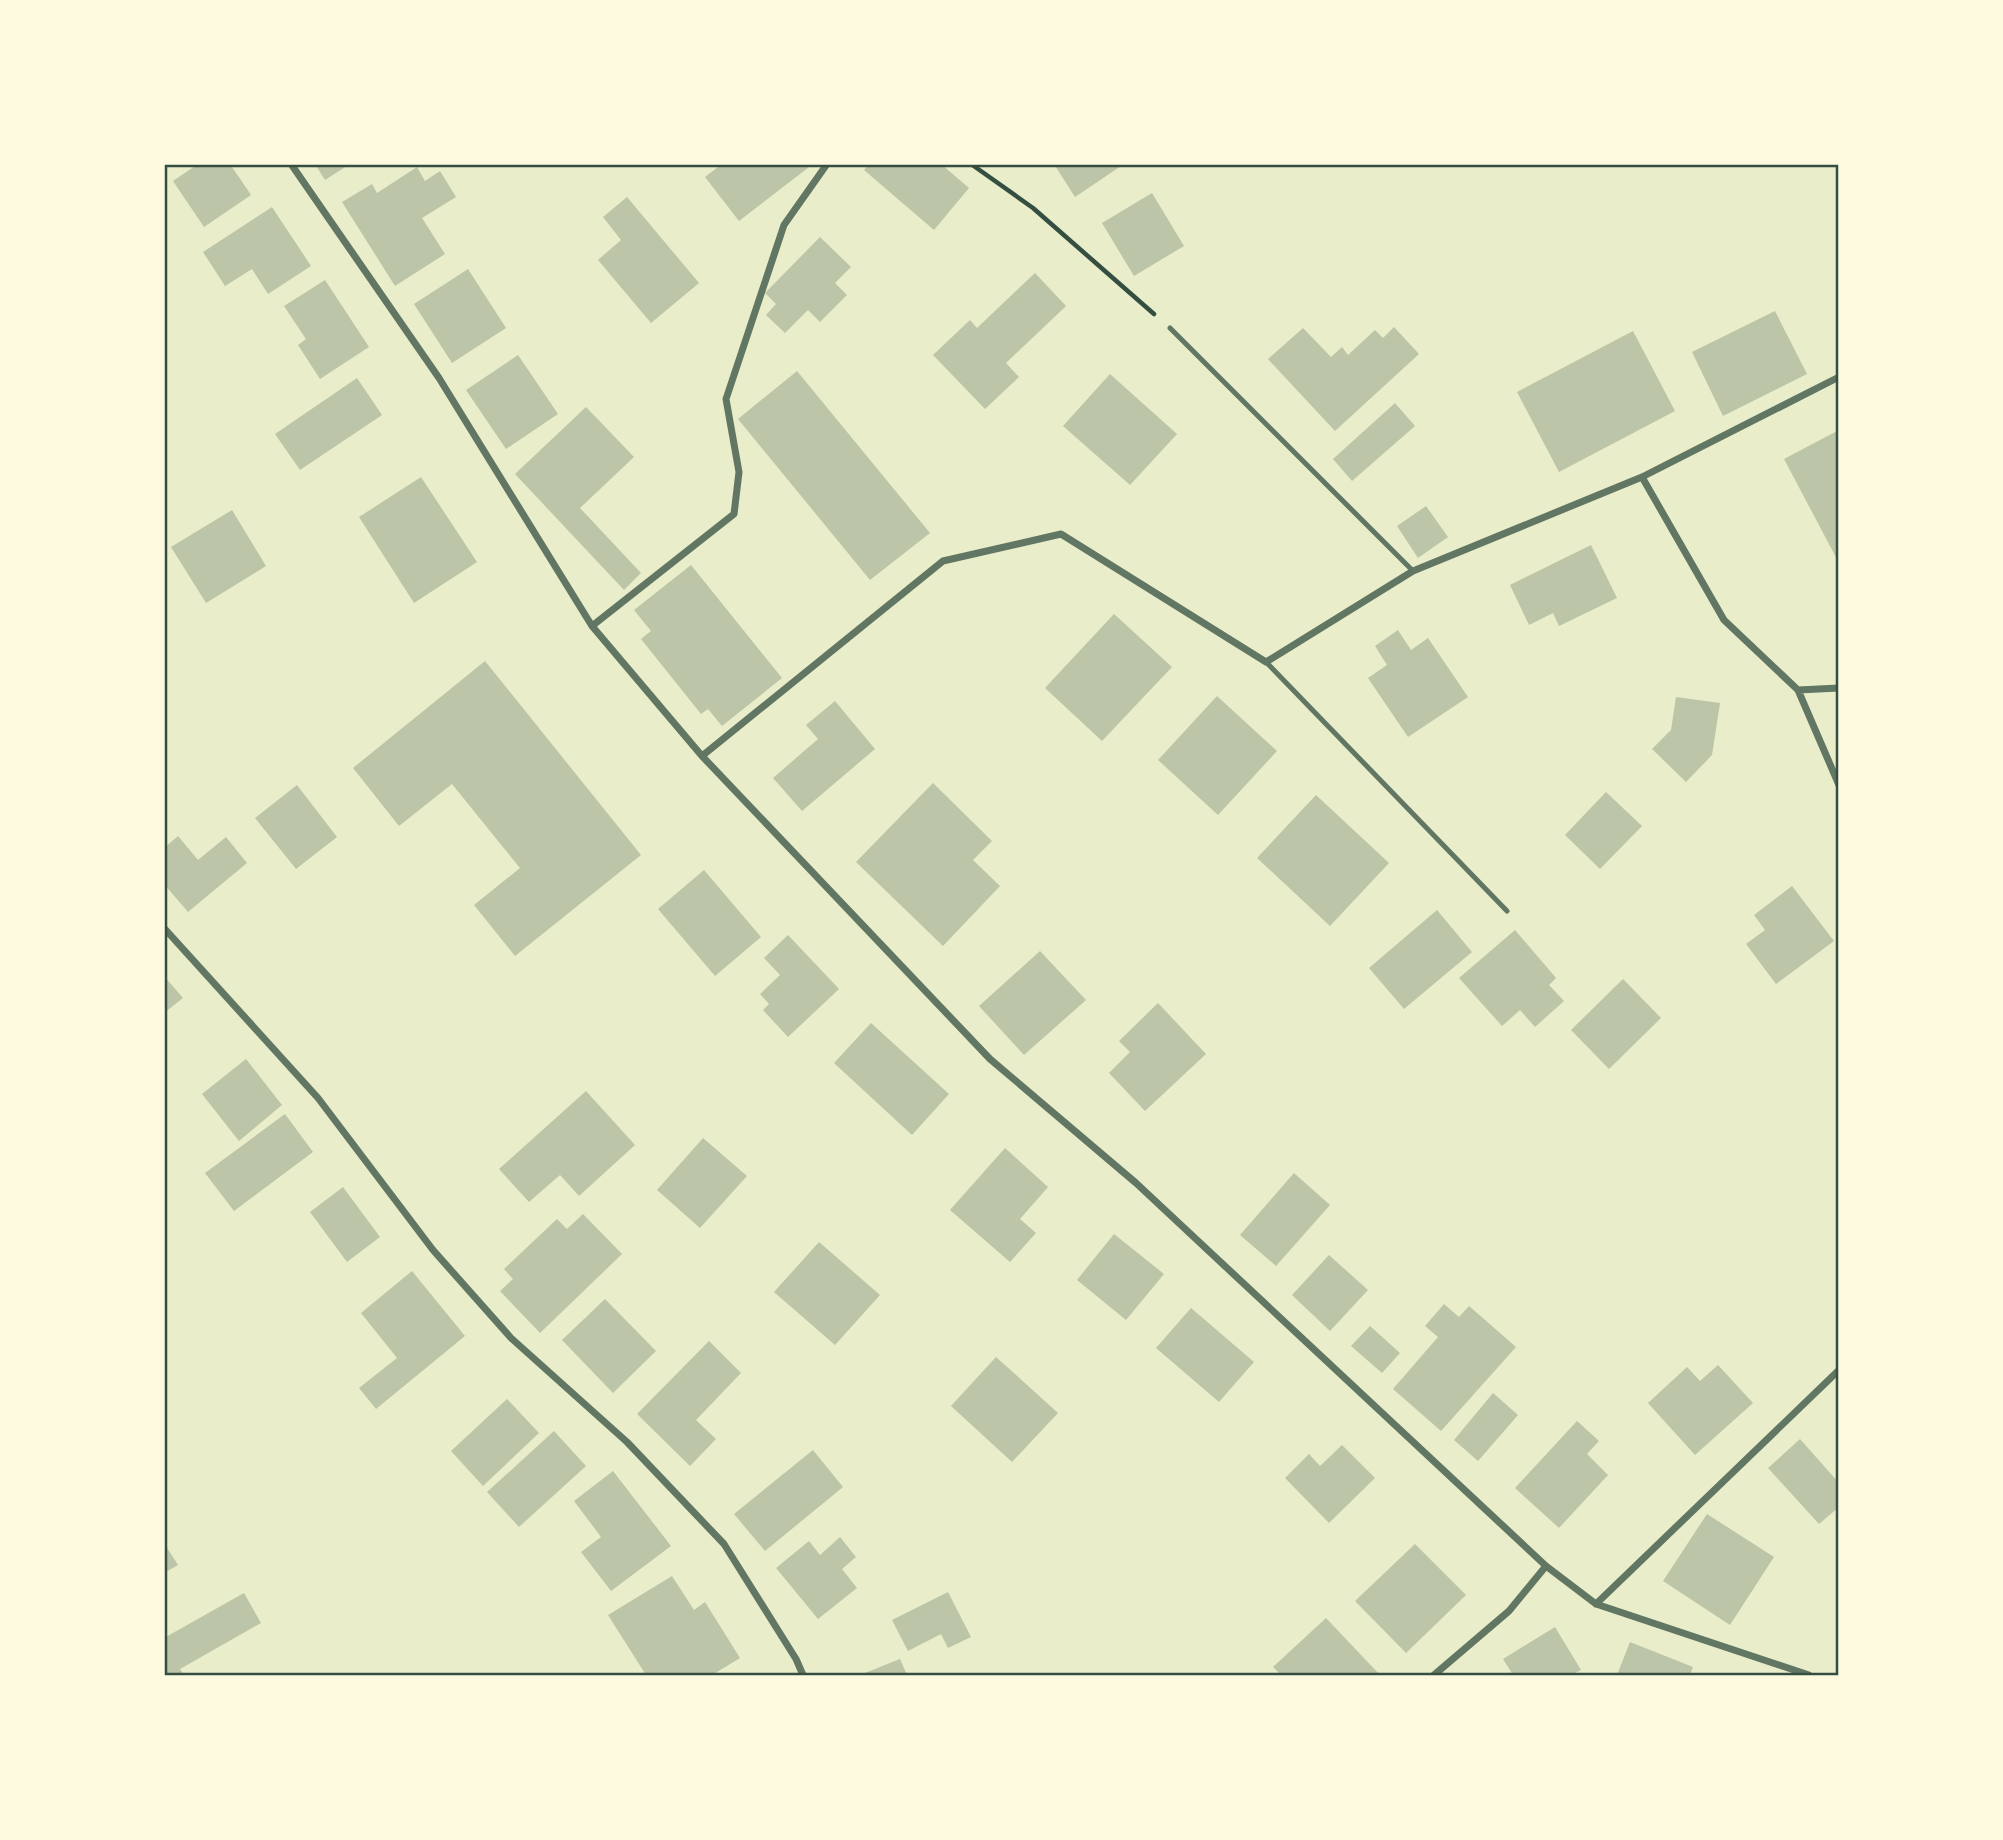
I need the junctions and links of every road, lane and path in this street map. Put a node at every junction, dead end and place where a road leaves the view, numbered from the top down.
1 (291, 164) edge
2 (827, 164) edge
3 (971, 164) edge
4 (1170, 328) joint
5 (1839, 377) edge
6 (1642, 477) junction
7 (1413, 571) junction
8 (592, 626) junction
9 (1266, 662) junction
10 (1839, 688) edge
11 (1798, 690) junction
12 (702, 756) junction
13 (1839, 785) edge
14 (1507, 911) dead end
15 (164, 928) edge
16 (1839, 1370) edge
17 (1546, 1566) junction
18 (1596, 1604) junction
19 (803, 1675) edge
20 (1434, 1675) edge
21 (1809, 1675) edge

1 - 8 street
2 - 8 street
3 - 4 path
4 - 7 lane
5 - 6 street
6 - 7 street
6 - 11 street
7 - 9 street
8 - 12 street
9 - 12 street
9 - 14 lane
10 - 11 street
11 - 13 street
12 - 17 street
15 - 19 street
16 - 18 street
17 - 18 street
17 - 20 street
18 - 21 street

